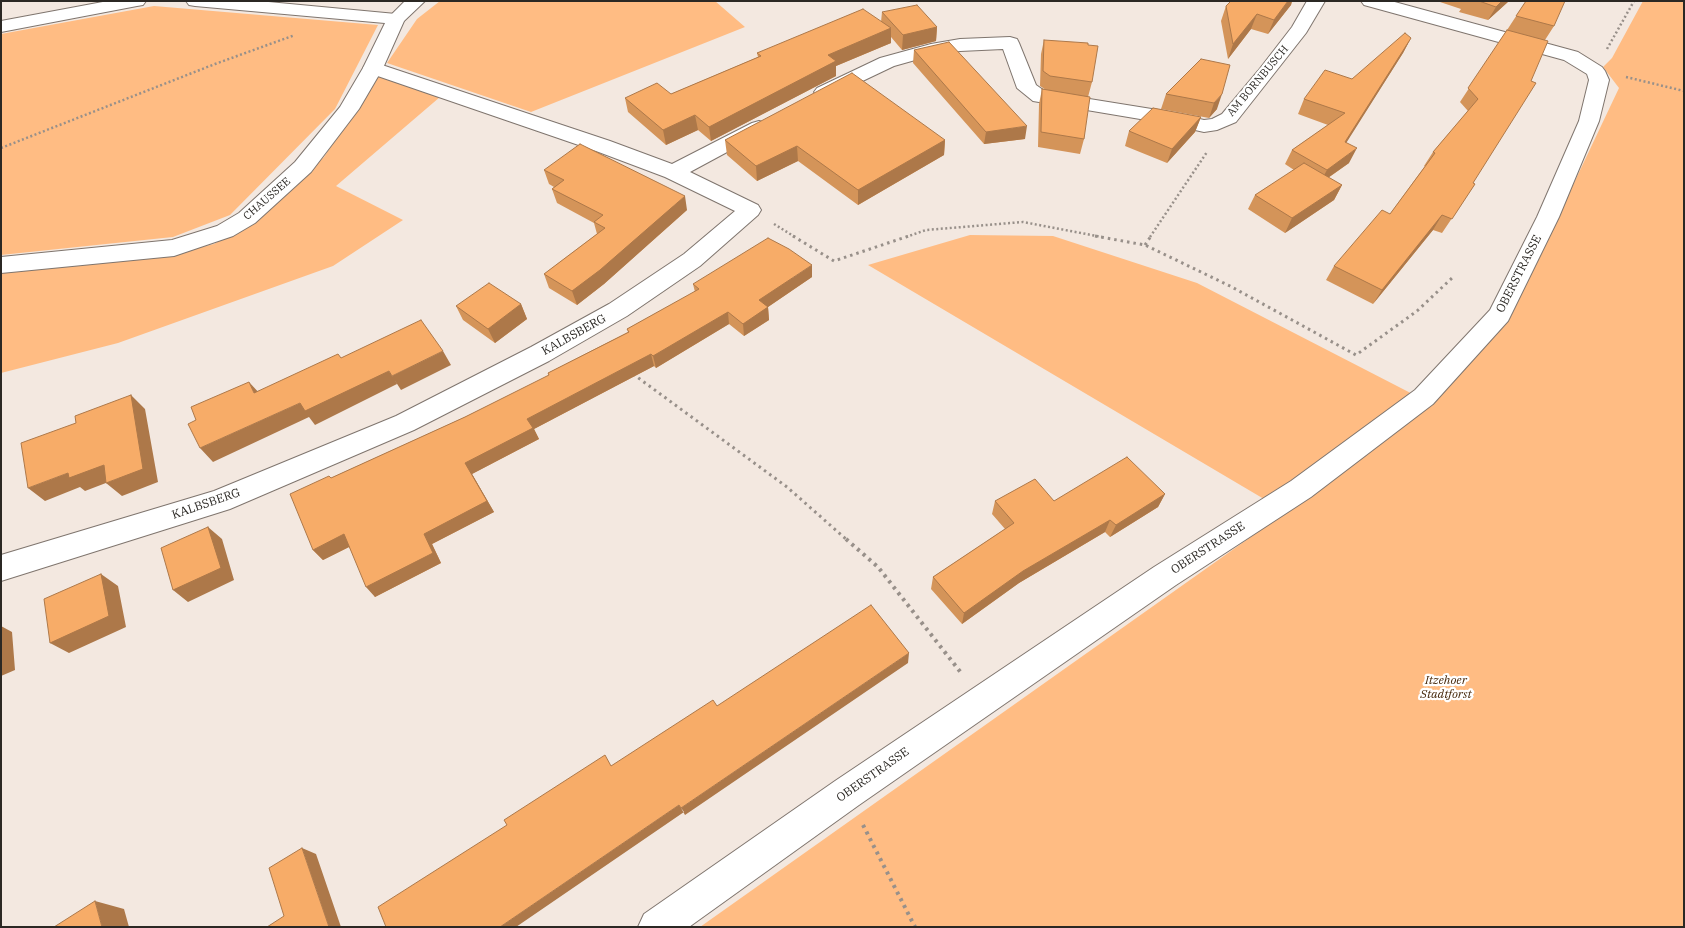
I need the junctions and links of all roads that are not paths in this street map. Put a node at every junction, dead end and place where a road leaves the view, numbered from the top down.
1 (137, 1) edge
2 (195, 1) edge
3 (416, 1) edge
4 (1316, 1) edge
5 (1370, 1) edge
6 (343, 8) edge
7 (396, 19) junction
8 (1, 27) edge
9 (373, 68) junction
10 (809, 100) edge
11 (775, 118) edge
12 (673, 172) junction
13 (1, 265) edge
14 (1, 568) edge
15 (657, 927) edge

1 - 8 street
2 - 6 street
3 - 7 street, CHAUSSEE
4 - 10 street, AM BORNBUSCH
5 - 15 street, OBERSTRASSE
6 - 7 street
7 - 9 street, CHAUSSEE
9 - 12 street
9 - 13 street, CHAUSSEE
11 - 12 street
12 - 14 street, KALBSBERG

